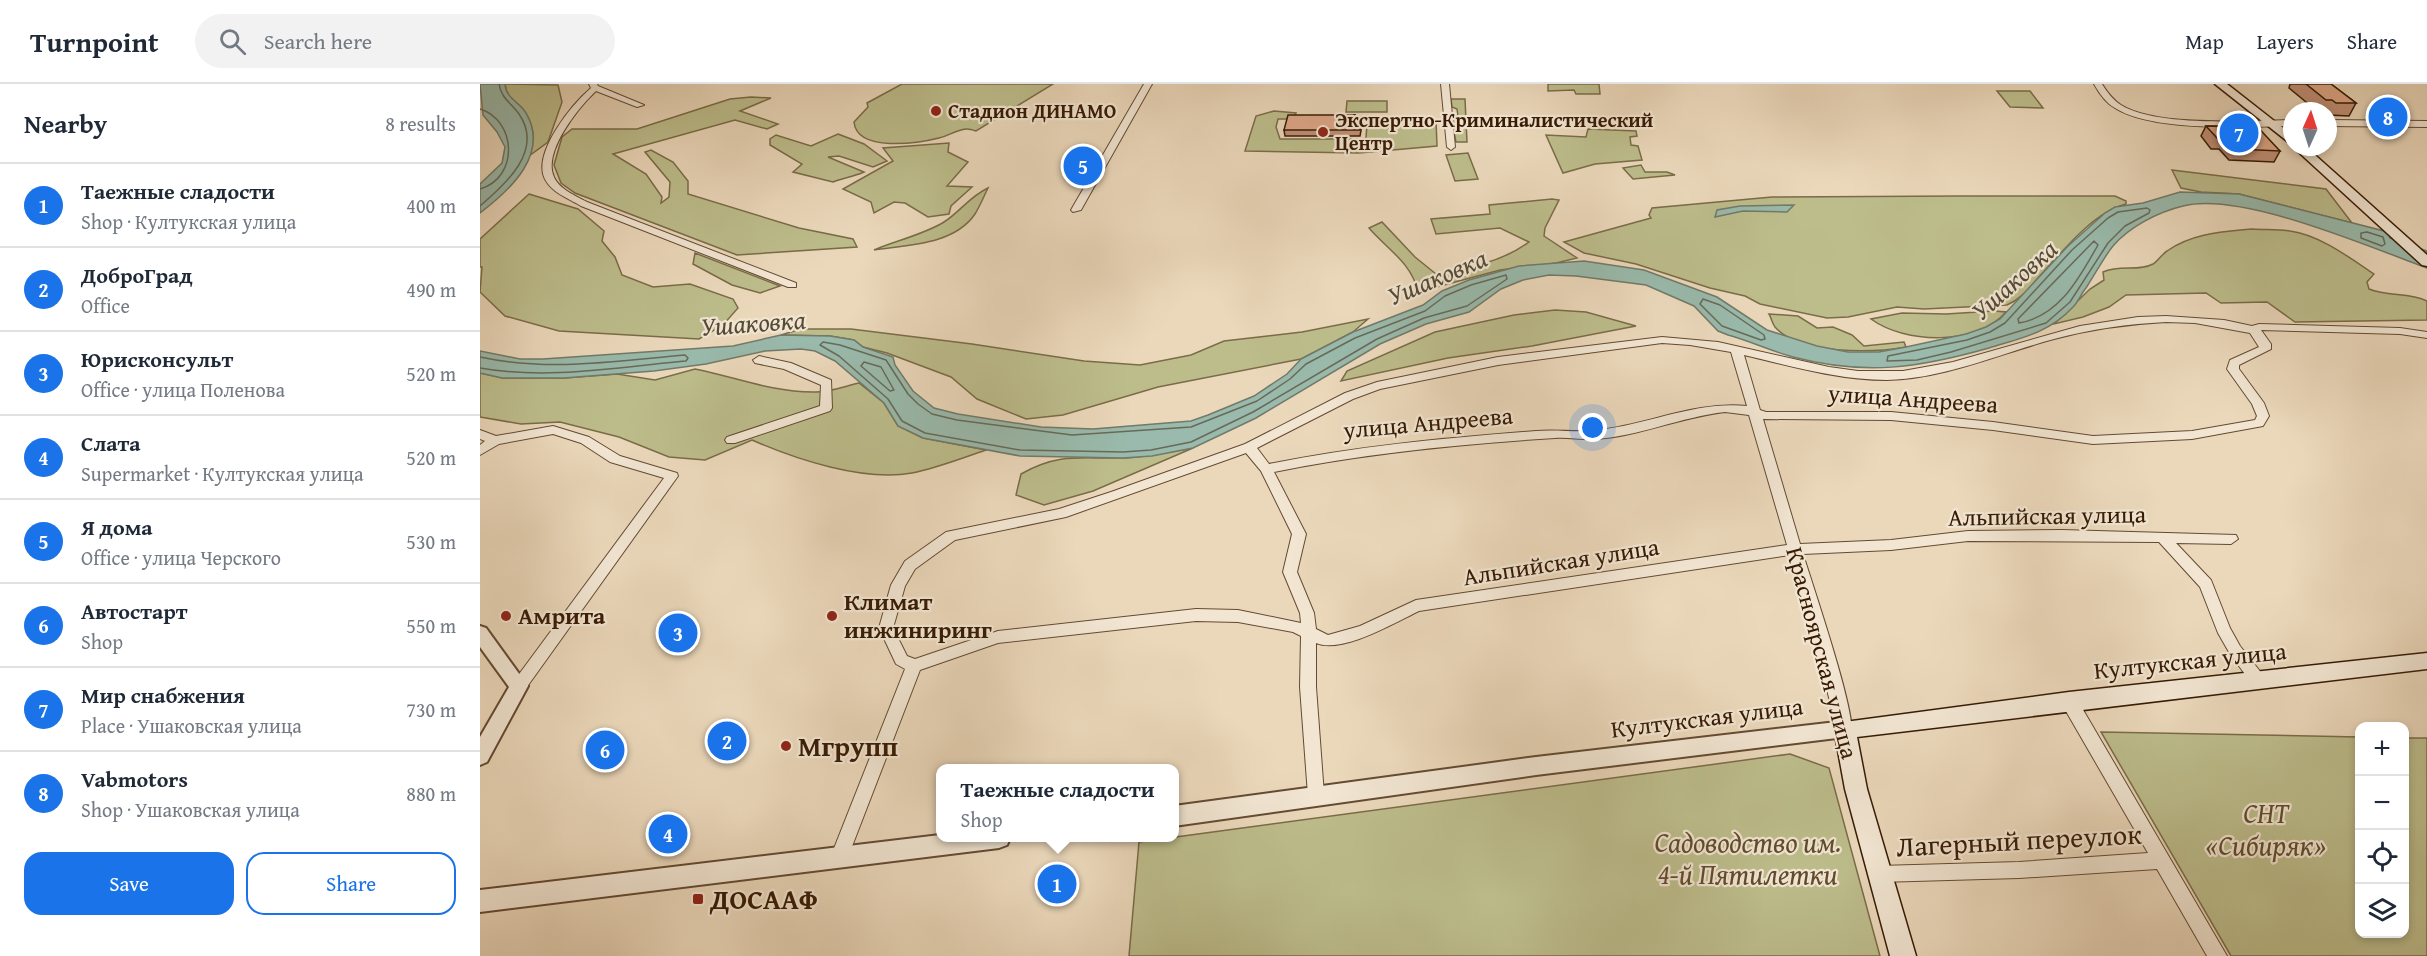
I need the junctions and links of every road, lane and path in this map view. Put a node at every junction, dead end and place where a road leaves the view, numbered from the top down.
1 (1148, 84) edge
2 (1445, 84) edge
3 (2098, 84) edge
4 (2220, 84) edge
5 (2228, 84) edge
6 (594, 86) edge
7 (640, 105) dead end
8 (2270, 123) junction
9 (2283, 123) edge
10 (2337, 123) edge
11 (2427, 124) edge
12 (2283, 134) edge
13 (1451, 147) dead end
14 (2309, 156) edge
15 (1076, 210) dead end
16 (2427, 262) edge
17 (792, 285) dead end
18 (2254, 330) junction
19 (2427, 335) edge
20 (1737, 352) junction
21 (759, 360) dead end
22 (1754, 411) junction
23 (480, 434) edge
24 (495, 440) junction
25 (731, 440) dead end
26 (1249, 447) junction
27 (480, 451) edge
28 (1266, 469) junction
29 (2163, 538) junction
30 (2231, 539) dead end
31 (1795, 549) junction
32 (480, 633) edge
33 (1309, 634) junction
34 (2427, 662) edge
35 (914, 666) junction
36 (2258, 680) junction
37 (519, 686) junction
38 (2069, 701) junction
39 (1845, 729) junction
40 (480, 756) edge
41 (1316, 795) junction
42 (1179, 815) edge
43 (957, 842) edge
44 (840, 856) junction
45 (2162, 860) junction
46 (1880, 874) junction
47 (480, 901) edge
48 (1903, 956) edge
49 (2218, 956) edge

1 - 15 street
2 - 13 street
3 - 8 street
4 - 8 main road
5 - 8 main road
6 - 7 street
6 - 17 street
8 - 9 street
8 - 12 main road
10 - 11 street
14 - 16 main road
18 - 19 street
18 - 20 street, улица Андреева
18 - 22 street, улица Андреева
20 - 22 street, Красноярская улица
20 - 26 street, улица Андреева
21 - 25 street
22 - 28 street, улица Андреева
22 - 31 street, Красноярская улица
23 - 24 street
24 - 27 street
24 - 37 street
26 - 28 street
26 - 35 street, улица Андреева
28 - 33 street
29 - 30 street, Альпийская улица
29 - 31 street, Альпийская улица
29 - 36 street
31 - 33 street, Альпийская улица
31 - 39 street, Красноярская улица
32 - 37 street
33 - 35 street, Альпийская улица
33 - 41 street
34 - 36 main road, Култукская улица
35 - 44 street
36 - 38 main road, Култукская улица
37 - 40 street
38 - 39 main road, Култукская улица
38 - 45 street
39 - 41 street, Култукская улица
39 - 46 main road, Красноярская улица
41 - 42 street, Култукская улица
43 - 44 street
44 - 47 street
45 - 46 street, Лагерный переулок
45 - 49 street
46 - 48 main road, Красноярская улица

